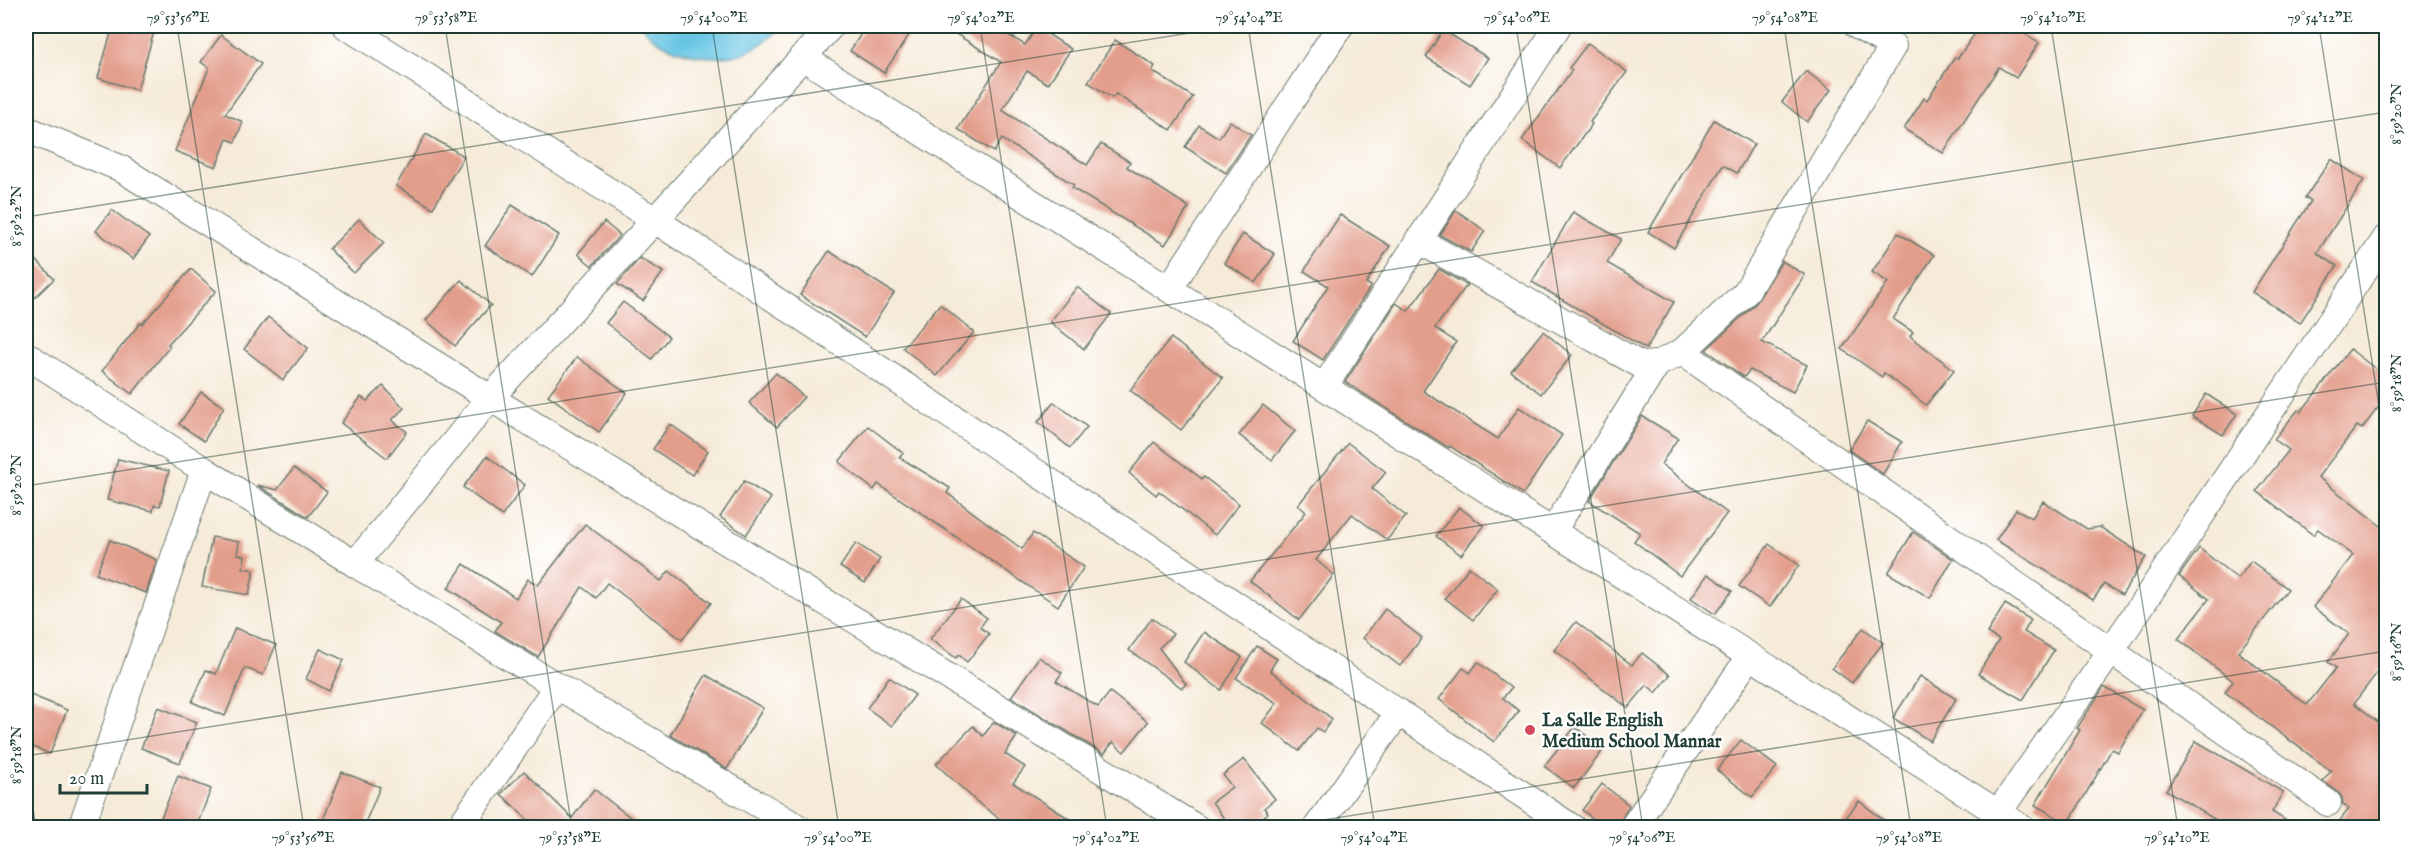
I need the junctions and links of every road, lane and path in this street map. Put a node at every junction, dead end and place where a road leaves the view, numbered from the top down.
1 (346, 26) edge
2 (831, 26) edge
3 (1340, 26) edge
4 (1558, 26) edge
5 (1857, 26) edge
6 (802, 57) junction
7 (26, 129) edge
8 (655, 220) junction
9 (2386, 238) edge
10 (1418, 240) junction
11 (1169, 289) junction
12 (1682, 352) junction
13 (26, 354) edge
14 (1657, 364) junction
15 (1324, 387) junction
16 (490, 398) junction
17 (204, 470) junction
18 (1553, 531) junction
19 (355, 564) junction
20 (2111, 651) junction
21 (1750, 656) junction
22 (557, 686) junction
23 (1399, 712) junction
24 (2328, 803) dead end
25 (1998, 813) junction
26 (81, 828) edge
27 (459, 828) edge
28 (800, 828) edge
29 (1197, 828) edge
30 (1316, 828) edge
31 (1573, 828) edge
32 (1632, 828) edge
33 (2022, 828) edge

1 - 8 street
2 - 6 street
3 - 11 street
4 - 10 street
5 - 12 street
6 - 8 street
6 - 11 street
7 - 16 street
8 - 16 street
8 - 23 street
9 - 20 street
10 - 14 street
10 - 15 street
11 - 15 street
12 - 14 street
12 - 20 street
13 - 17 street
14 - 18 street
15 - 18 street
16 - 19 street
16 - 29 street
17 - 19 street
17 - 26 street
18 - 21 street
19 - 22 street
20 - 24 street
20 - 25 street
21 - 25 street
21 - 32 street
22 - 27 street
22 - 28 street
23 - 30 street
23 - 31 street
25 - 33 street

